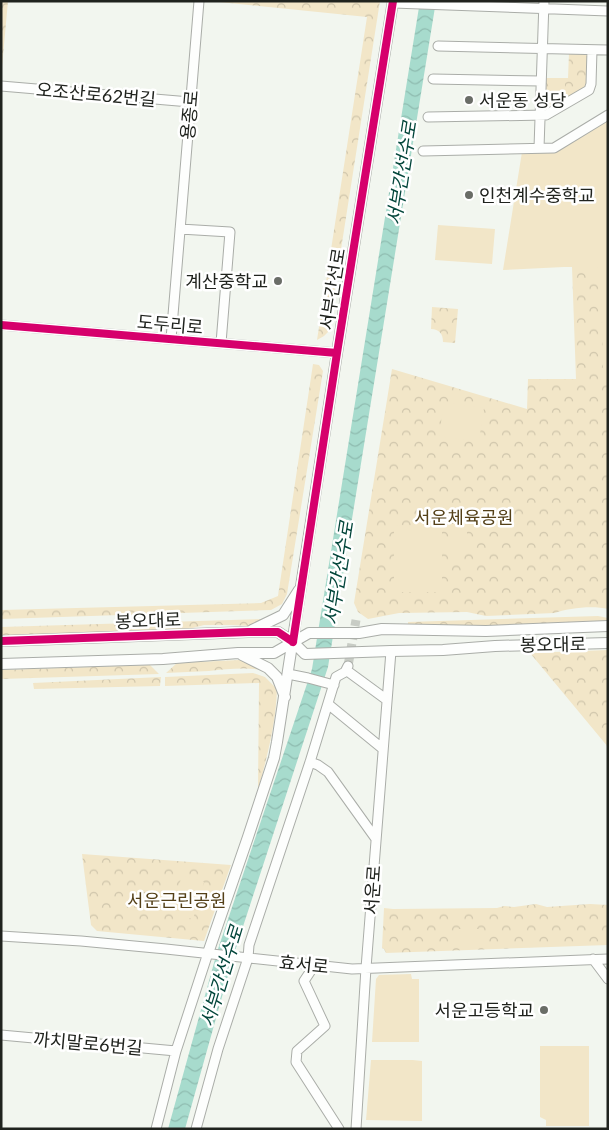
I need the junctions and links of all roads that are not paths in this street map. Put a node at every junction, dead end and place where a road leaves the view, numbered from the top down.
1 (199, 1) edge
2 (393, 2) edge
3 (496, 4) edge
4 (544, 5) edge
5 (608, 11) edge
6 (438, 46) dead end
7 (542, 48) junction
8 (592, 50) junction
9 (608, 50) edge
10 (434, 79) dead end
11 (541, 81) junction
12 (1, 86) edge
13 (190, 102) junction
14 (540, 115) junction
15 (608, 115) edge
16 (428, 117) dead end
17 (539, 148) junction
18 (423, 151) dead end
19 (180, 229) junction
20 (1, 325) edge
21 (171, 339) junction
22 (221, 343) junction
23 (337, 353) junction
24 (302, 585) junction
25 (608, 626) edge
26 (248, 632) junction
27 (1, 640) edge
28 (293, 642) junction
29 (608, 643) edge
30 (391, 651) junction
31 (238, 654) junction
32 (1, 664) edge
33 (288, 674) junction
34 (332, 684) junction
35 (285, 698) junction
36 (387, 700) junction
37 (328, 704) junction
38 (383, 749) junction
39 (310, 762) junction
40 (376, 839) junction
41 (1, 936) edge
42 (211, 953) junction
43 (243, 958) junction
44 (592, 959) junction
45 (608, 959) edge
46 (311, 964) junction
47 (366, 968) junction
48 (608, 979) edge
49 (1, 1036) edge
50 (176, 1051) junction
51 (156, 1129) edge
52 (196, 1129) edge
53 (339, 1129) edge
54 (356, 1129) edge

1 - 13 street, 용종로
2 - 3 street
2 - 23 main road, 서부간선로
3 - 4 street
4 - 5 street
4 - 7 street
6 - 7 street
7 - 8 street
7 - 11 street
8 - 9 street
8 - 14 street
10 - 11 street
11 - 14 street
12 - 13 street, 오조산로62번길
13 - 19 street, 용종로
14 - 16 street
14 - 17 street
15 - 17 street
17 - 18 street
19 - 21 street, 용종로
19 - 22 street, 도두리로
20 - 21 street, 도두리로
21 - 22 street, 도두리로
22 - 23 street, 도두리로
23 - 24 main road, 서부간선로
24 - 26 main road
24 - 28 main road, 서부간선로
25 - 28 main road, 봉오대로
26 - 27 main road, 봉오대로
26 - 28 main road, 봉오대로
28 - 30 main road, 봉오대로
28 - 31 main road, 봉오대로
28 - 33 main road, 서부간선로
29 - 30 main road, 봉오대로
30 - 36 street, 서운로
31 - 32 main road, 봉오대로
31 - 35 main road
33 - 34 street
33 - 35 main road, 서부간선로
34 - 36 street
34 - 37 street
35 - 42 main road, 서부간선로
36 - 38 street, 서운로
37 - 38 street
37 - 39 street
38 - 40 street, 서운로
39 - 40 street
39 - 43 street
40 - 47 street, 서운로
41 - 42 street, 효서로
42 - 43 street, 효서로
42 - 50 street
43 - 46 street, 효서로
43 - 52 street
44 - 45 street, 효서로
44 - 47 street, 효서로
44 - 48 street
46 - 47 street, 효서로
46 - 53 street
47 - 54 street, 서운로
49 - 50 street, 까치말로6번길
50 - 51 street

